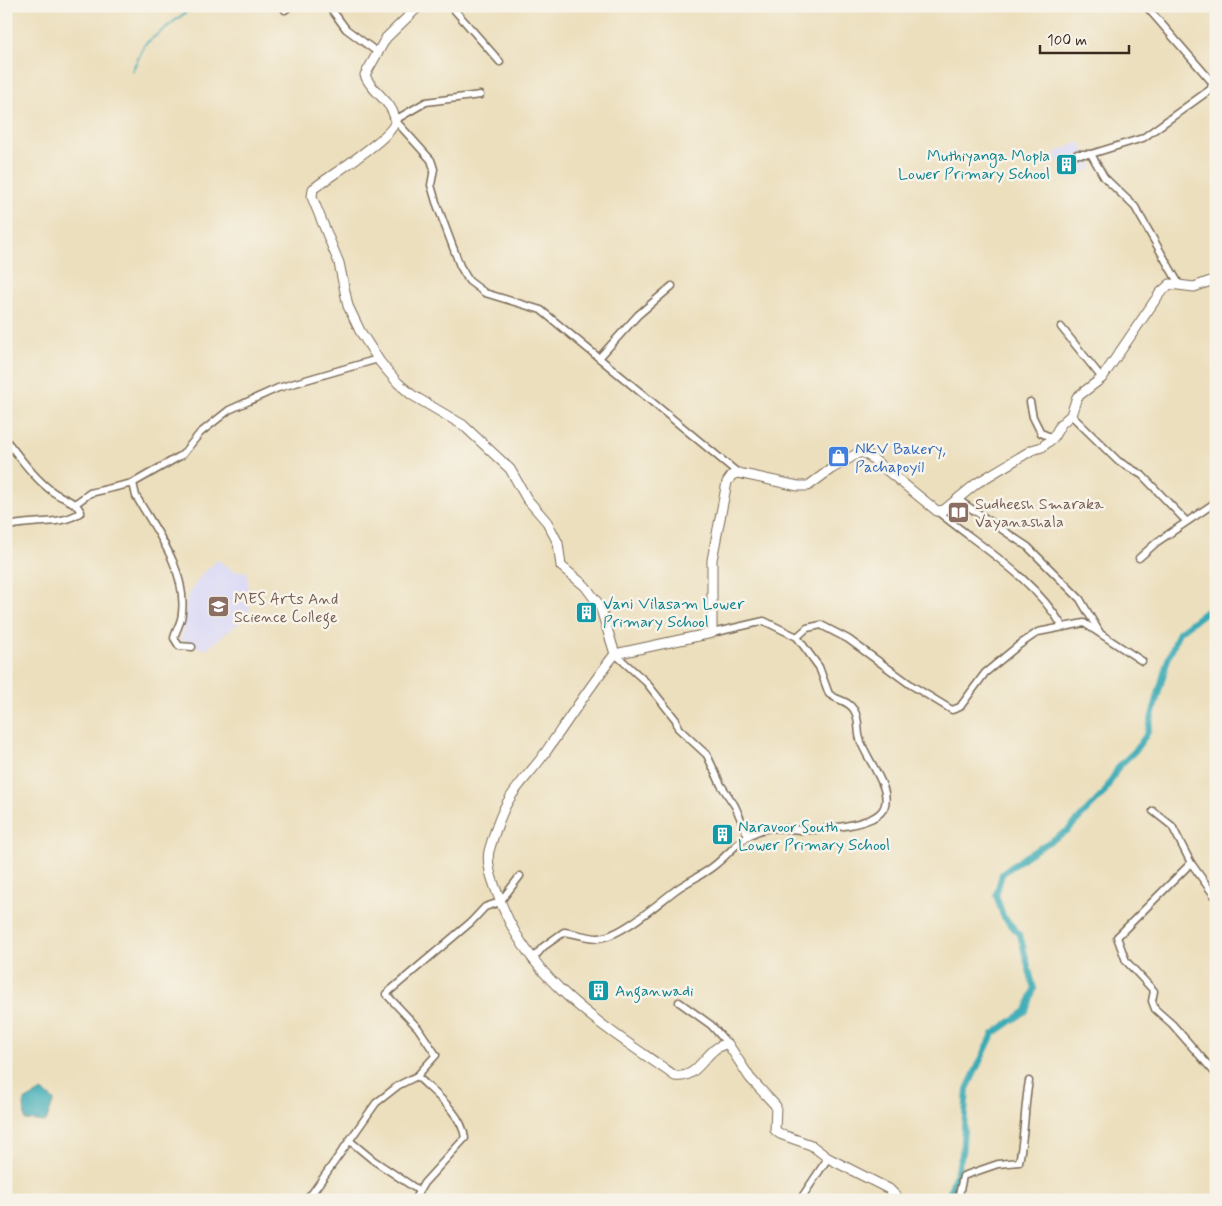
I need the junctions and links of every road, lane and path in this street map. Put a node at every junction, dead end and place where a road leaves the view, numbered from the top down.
1 (329, 6) edge
2 (419, 6) edge
3 (451, 6) edge
4 (1146, 6) edge
5 (378, 52) junction
6 (500, 62) dead end
7 (480, 95) dead end
8 (395, 120) junction
9 (1077, 154) dead end
10 (1091, 154) junction
11 (1216, 279) edge
12 (1179, 284) junction
13 (672, 286) dead end
14 (1061, 327) dead end
15 (599, 358) junction
16 (378, 359) junction
17 (1102, 378) junction
18 (1030, 402) dead end
19 (1071, 415) junction
20 (1053, 438) junction
21 (6, 440) edge
22 (738, 473) junction
23 (133, 483) junction
24 (957, 499) junction
25 (1216, 502) edge
26 (75, 504) junction
27 (937, 511) junction
28 (1186, 521) junction
29 (6, 527) edge
30 (1139, 558) dead end
31 (1063, 627) junction
32 (712, 633) junction
33 (1101, 634) junction
34 (797, 637) junction
35 (192, 647) dead end
36 (615, 654) junction
37 (1142, 661) dead end
38 (1153, 811) dead end
39 (748, 836) junction
40 (1190, 862) junction
41 (520, 876) dead end
42 (1216, 898) edge
43 (500, 902) junction
44 (532, 960) junction
45 (679, 1002) dead end
46 (728, 1044) junction
47 (1216, 1074) edge
48 (417, 1076) junction
49 (1029, 1081) dead end
50 (350, 1141) junction
51 (828, 1158) junction
52 (418, 1190) junction
53 (306, 1200) edge
54 (414, 1200) edge
55 (800, 1200) edge
56 (900, 1200) edge
57 (958, 1200) edge

1 - 5 street
2 - 5 street
3 - 6 street
4 - 10 street
5 - 8 street
7 - 8 street
8 - 15 street
8 - 16 street
9 - 10 street
10 - 12 street
11 - 12 street
12 - 17 street
13 - 15 street
14 - 17 street
15 - 22 street
16 - 23 street
16 - 36 street
17 - 19 street
18 - 20 street
19 - 20 street
19 - 28 street
20 - 24 street
21 - 26 street
22 - 27 street
22 - 32 street
23 - 26 street
23 - 35 street
24 - 27 street
24 - 33 street
25 - 28 street
26 - 29 street
27 - 31 street
28 - 30 street
31 - 33 street
31 - 34 street
32 - 34 street
32 - 36 street
33 - 37 street
34 - 39 street
36 - 39 street
36 - 43 street
38 - 40 street
39 - 44 street
40 - 42 street
40 - 47 street
41 - 43 street
43 - 44 street
43 - 48 street
44 - 46 street
45 - 46 street
46 - 51 street
48 - 50 street
48 - 52 street
49 - 57 street
50 - 52 street
50 - 53 street
51 - 55 street
51 - 56 street
52 - 54 street

